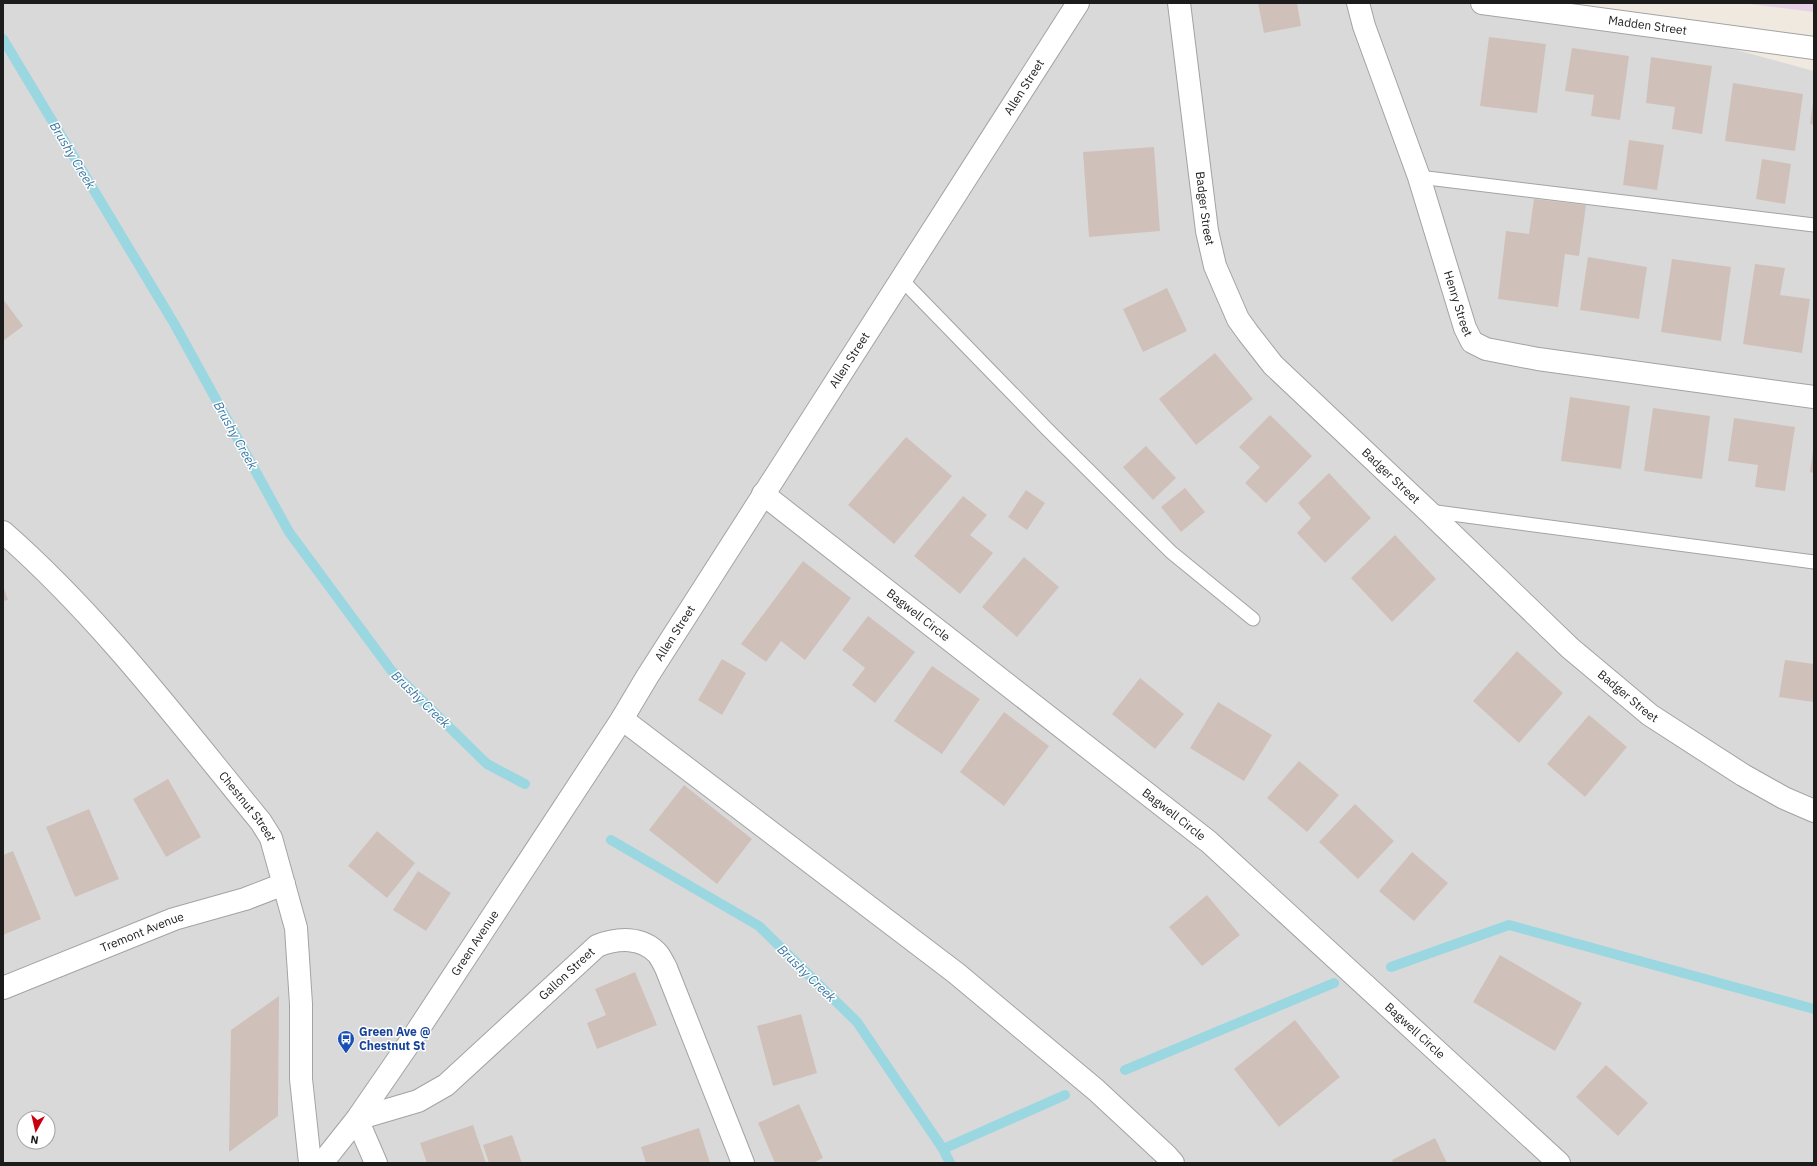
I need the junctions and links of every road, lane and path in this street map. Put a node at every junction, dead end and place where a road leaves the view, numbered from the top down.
1 (1078, 3) edge
2 (1179, 3) edge
3 (1358, 3) edge
4 (1482, 3) edge
5 (1814, 48) edge
6 (1419, 177) junction
7 (1814, 224) edge
8 (902, 280) junction
9 (1814, 397) edge
10 (764, 494) junction
11 (1428, 511) junction
12 (3, 532) edge
13 (1814, 562) edge
14 (1253, 619) dead end
15 (622, 719) junction
16 (1814, 811) edge
17 (284, 884) junction
18 (3, 988) edge
19 (357, 1119) junction
20 (310, 1163) edge
21 (322, 1163) edge
22 (376, 1163) edge
23 (743, 1163) edge
24 (1173, 1163) edge
25 (1559, 1163) edge

1 - 8 street, Allen Street
2 - 11 street, Badger Street
3 - 6 street, Henry Street
4 - 5 street, Madden Street
6 - 7 lane
6 - 9 street, Henry Street
8 - 10 street, Allen Street
8 - 14 lane
10 - 15 street, Allen Street
10 - 25 street, Bagwell Circle
11 - 13 lane
11 - 16 street, Badger Street
12 - 17 street, Chestnut Street
15 - 19 street, Green Avenue
15 - 24 street
17 - 18 street, Tremont Avenue
17 - 20 street, Chestnut Street
19 - 21 street, Green Avenue
19 - 22 street
19 - 23 street, Gallon Street

